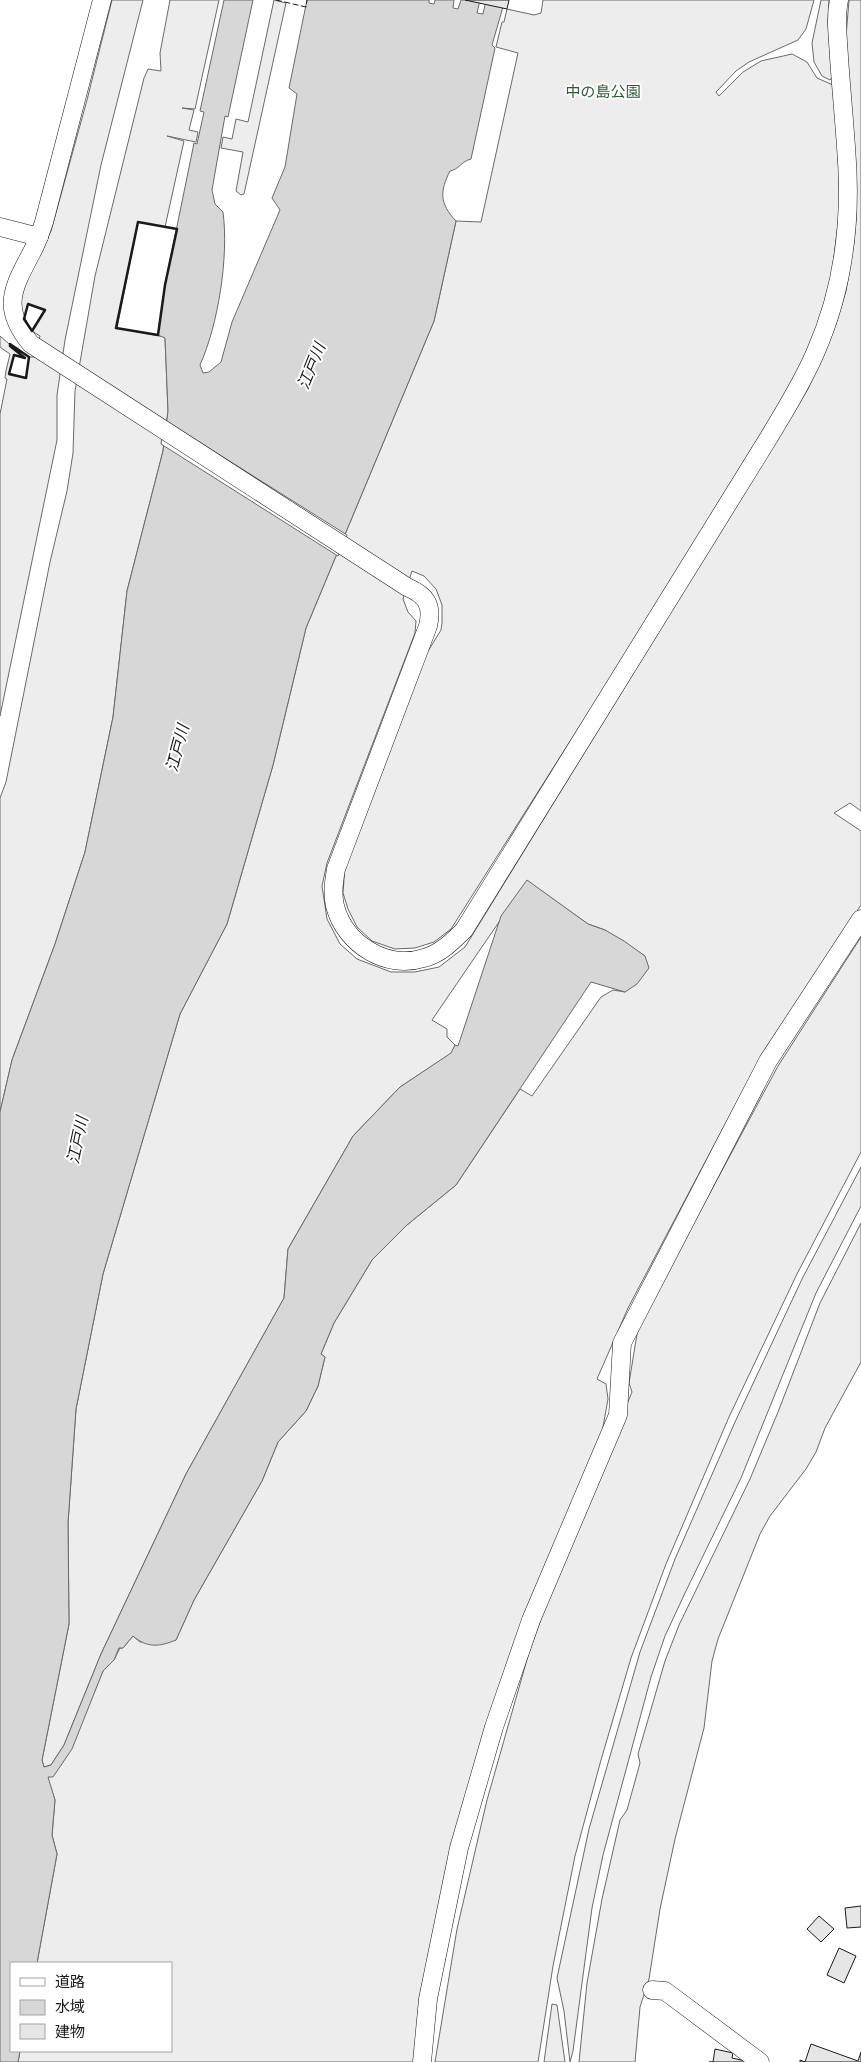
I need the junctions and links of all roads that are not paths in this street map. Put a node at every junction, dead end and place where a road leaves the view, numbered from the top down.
1 (102, 0) edge
2 (839, 0) edge
3 (0, 228) edge
4 (39, 237) junction
5 (861, 919) edge
6 (652, 1990) dead end
7 (422, 2062) edge
8 (760, 2062) edge

1 - 4 street
2 - 4 street
3 - 4 street
5 - 7 street
6 - 8 street

